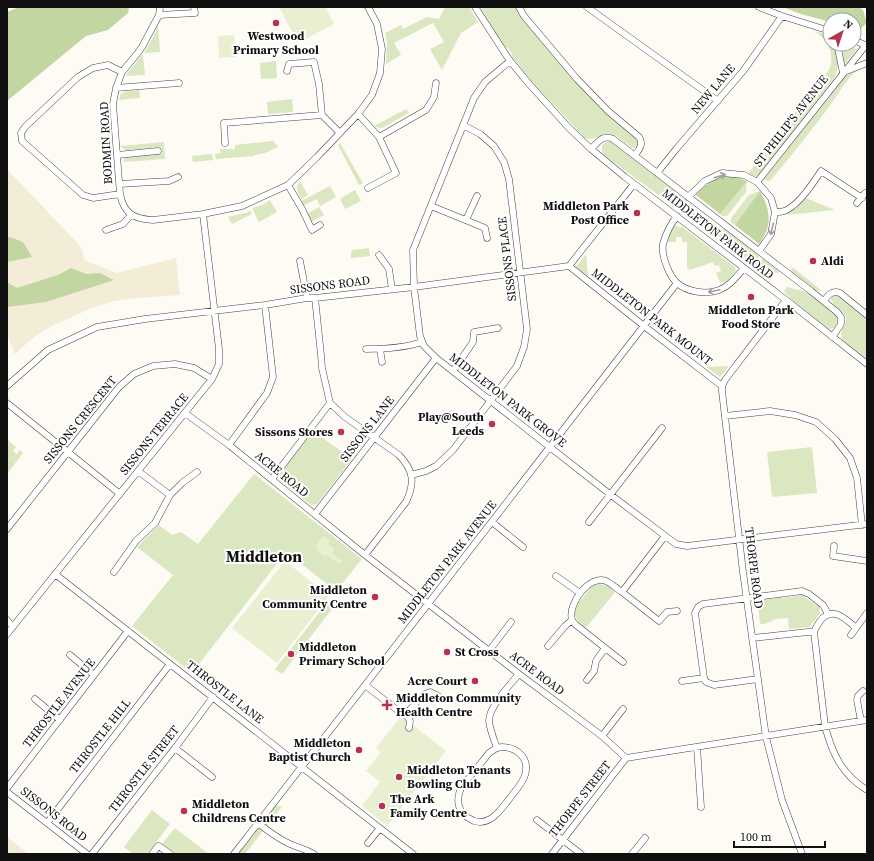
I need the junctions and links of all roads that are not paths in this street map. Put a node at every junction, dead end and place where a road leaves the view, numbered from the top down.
1 (160, 7) edge
2 (194, 7) edge
3 (368, 7) edge
4 (475, 7) edge
5 (519, 7) edge
6 (587, 7) edge
7 (759, 7) edge
8 (159, 15) junction
9 (782, 16) junction
10 (822, 29) edge
11 (866, 45) edge
12 (839, 52) edge
13 (510, 62) junction
14 (867, 63) edge
15 (287, 71) dead end
16 (122, 72) junction
17 (843, 73) junction
18 (436, 83) dead end
19 (179, 84) dead end
20 (116, 88) junction
21 (718, 101) junction
22 (322, 114) junction
23 (358, 114) junction
24 (463, 125) junction
25 (340, 133) junction
26 (379, 137) junction
27 (225, 143) dead end
28 (591, 149) junction
29 (158, 151) dead end
30 (117, 155) junction
31 (635, 155) junction
32 (657, 173) junction
33 (178, 177) dead end
34 (757, 182) junction
35 (120, 184) junction
36 (634, 184) junction
37 (288, 185) junction
38 (368, 188) dead end
39 (120, 194) junction
40 (477, 196) dead end
41 (688, 197) junction
42 (861, 198) dead end
43 (431, 206) junction
44 (775, 212) junction
45 (203, 214) junction
46 (131, 215) junction
47 (677, 216) junction
48 (466, 220) junction
49 (320, 225) dead end
50 (106, 230) dead end
51 (487, 238) dead end
52 (759, 251) junction
53 (379, 255) dead end
54 (300, 261) dead end
55 (569, 266) junction
56 (744, 268) junction
57 (520, 272) junction
58 (677, 283) junction
59 (414, 287) junction
60 (392, 289) junction
61 (307, 298) junction
62 (315, 298) junction
63 (786, 300) junction
64 (824, 301) junction
65 (266, 305) junction
66 (215, 310) junction
67 (867, 315) edge
68 (644, 326) junction
69 (498, 328) dead end
70 (832, 337) junction
71 (422, 342) junction
72 (366, 349) dead end
73 (380, 349) junction
74 (436, 358) junction
75 (382, 362) dead end
76 (867, 364) edge
77 (453, 371) junction
78 (212, 379) junction
79 (8, 384) edge
80 (722, 386) junction
81 (490, 401) junction
82 (330, 402) junction
83 (7, 403) edge
84 (185, 413) junction
85 (725, 416) junction
86 (662, 428) dead end
87 (375, 437) junction
88 (229, 446) junction
89 (550, 447) junction
90 (68, 451) junction
91 (138, 471) junction
92 (197, 472) dead end
93 (411, 475) junction
94 (272, 479) junction
95 (120, 494) junction
96 (170, 495) junction
97 (611, 495) junction
98 (315, 514) junction
99 (492, 522) junction
100 (588, 522) dead end
101 (865, 525) edge
102 (7, 529) edge
103 (664, 536) junction
104 (739, 541) junction
105 (834, 546) dead end
106 (523, 547) dead end
107 (365, 555) junction
108 (867, 561) edge
109 (114, 572) dead end
110 (55, 574) junction
111 (556, 576) dead end
112 (622, 592) junction
113 (580, 594) junction
114 (746, 598) junction
115 (429, 603) junction
116 (677, 611) dead end
117 (867, 613) edge
118 (828, 614) junction
119 (7, 620) edge
120 (572, 620) junction
121 (511, 622) dead end
122 (13, 626) junction
123 (856, 628) junction
124 (128, 631) junction
125 (814, 632) junction
126 (7, 634) edge
127 (851, 635) dead end
128 (752, 638) junction
129 (548, 646) dead end
130 (605, 648) junction
131 (489, 651) junction
132 (70, 655) dead end
133 (623, 662) dead end
134 (170, 664) junction
135 (519, 674) junction
136 (94, 675) junction
137 (704, 678) junction
138 (758, 679) junction
139 (587, 680) dead end
140 (682, 681) dead end
141 (365, 685) junction
142 (863, 691) dead end
143 (438, 696) dead end
144 (213, 697) junction
145 (35, 700) dead end
146 (623, 709) dead end
147 (406, 714) junction
148 (60, 720) junction
149 (864, 721) edge
150 (825, 726) junction
151 (409, 728) dead end
152 (602, 736) junction
153 (766, 737) junction
154 (696, 747) junction
155 (175, 748) junction
156 (497, 748) junction
157 (626, 758) junction
158 (301, 767) junction
159 (212, 778) dead end
160 (7, 788) edge
161 (867, 790) edge
162 (7, 792) edge
163 (701, 807) dead end
164 (537, 820) dead end
165 (47, 823) junction
166 (258, 823) junction
167 (380, 828) junction
168 (645, 838) dead end
169 (562, 840) junction
170 (368, 843) dead end
171 (87, 854) edge
172 (92, 854) edge
173 (152, 854) edge
174 (170, 854) edge
175 (234, 854) edge
176 (314, 854) edge
177 (413, 854) edge
178 (552, 854) edge
179 (581, 854) edge
180 (632, 854) edge
181 (802, 854) edge

1 - 8 street, BODMIN ROAD
2 - 8 street
3 - 23 street
4 - 13 street, MIDDLETON PARK ROAD
5 - 31 street
6 - 21 street
7 - 9 street
8 - 16 street, BODMIN ROAD
9 - 10 street
9 - 21 street, NEW LANE
11 - 17 street, ST PHILIP'S AVENUE
12 - 17 street
13 - 24 street, MIDDLETON PARK GROVE
13 - 28 street, MIDDLETON PARK ROAD
14 - 17 street
15 - 22 street
16 - 20 street, BODMIN ROAD
16 - 39 street
17 - 34 street, ST PHILIP'S AVENUE
18 - 26 street
19 - 20 street
20 - 30 street, BODMIN ROAD
21 - 32 street, NEW LANE
22 - 25 street
22 - 27 street
23 - 25 street
23 - 26 street
24 - 43 street, MIDDLETON PARK GROVE
24 - 57 street, SISSONS PLACE
25 - 37 street
26 - 38 street
28 - 31 street, MIDDLETON PARK ROAD
28 - 36 street, MIDDLETON PARK ROAD
29 - 30 street
30 - 35 street, BODMIN ROAD
31 - 32 street, MIDDLETON PARK ROAD
32 - 41 street, MIDDLETON PARK ROAD
33 - 35 street
41 -> 34 street
34 - 44 street
35 - 39 street, BODMIN ROAD
36 - 47 street, MIDDLETON PARK ROAD
36 - 55 street
37 - 45 street
37 - 49 street
39 - 46 street, BODMIN ROAD
40 - 48 street
41 - 52 street, MIDDLETON PARK ROAD
42 - 44 street
43 - 48 street
43 - 59 street, MIDDLETON PARK GROVE
44 -> 52 street
45 - 46 street
45 - 66 street, SISSONS TERRACE
46 - 50 street
47 - 56 street, MIDDLETON PARK ROAD
47 - 58 street
48 - 51 street
52 - 64 street, MIDDLETON PARK ROAD
53 - 60 street
54 - 61 street
55 - 57 street, SISSONS ROAD
55 - 68 street, MIDDLETON PARK MOUNT
56 -> 58 street
56 - 63 street, MIDDLETON PARK ROAD
57 - 59 street, SISSONS ROAD
57 - 81 street, SISSONS PLACE
58 - 68 street, MIDDLETON PARK AVENUE
59 - 60 street, SISSONS ROAD
59 - 71 street, MIDDLETON PARK GROVE
60 - 62 street, SISSONS ROAD
61 - 62 street, SISSONS ROAD
61 - 65 street, SISSONS ROAD
62 - 82 street
63 - 70 street, MIDDLETON PARK ROAD
63 - 80 street
64 - 67 street
64 - 70 street, MIDDLETON PARK ROAD
65 - 66 street, SISSONS ROAD
65 - 88 street
66 - 78 street, SISSONS TERRACE
66 - 79 street, SISSONS ROAD
68 - 80 street, MIDDLETON PARK MOUNT
68 - 89 street, MIDDLETON PARK AVENUE
69 - 77 street
70 - 76 street, MIDDLETON PARK ROAD
71 - 73 street
71 - 74 street, MIDDLETON PARK GROVE
72 - 73 street
73 - 75 street
74 - 77 street, MIDDLETON PARK GROVE
74 - 87 street, SISSONS LANE
77 - 81 street, MIDDLETON PARK GROVE
78 - 84 street, SISSONS TERRACE
78 - 90 street, SISSONS CRESCENT
80 - 85 street, THORPE ROAD
81 - 89 street, MIDDLETON PARK GROVE
81 - 93 street, SISSONS PLACE
82 - 87 street
82 - 94 street
83 - 90 street
84 - 88 street, ACRE ROAD
84 - 91 street, SISSONS TERRACE
85 - 101 street
85 - 104 street, THORPE ROAD
86 - 97 street
87 - 93 street
87 - 98 street, SISSONS LANE
88 - 94 street, ACRE ROAD
89 - 97 street, MIDDLETON PARK GROVE
89 - 99 street, MIDDLETON PARK AVENUE
90 - 95 street
90 - 102 street, SISSONS CRESCENT
91 - 95 street, SISSONS TERRACE
91 - 96 street
92 - 96 street
93 - 107 street
94 - 98 street, ACRE ROAD
95 - 110 street, SISSONS TERRACE
96 - 109 street
97 - 100 street
97 - 103 street, MIDDLETON PARK GROVE
98 - 107 street, ACRE ROAD
99 - 106 street
99 - 115 street, MIDDLETON PARK AVENUE
101 - 104 street, MIDDLETON PARK GROVE
103 - 104 street, MIDDLETON PARK GROVE
103 - 112 street
104 - 114 street, THORPE ROAD
105 - 108 street
107 - 115 street, ACRE ROAD
110 - 122 street, SISSONS TERRACE
110 - 124 street, THROSTLE LANE
111 - 113 street
112 - 113 street
112 - 116 street
113 - 120 street
114 - 118 street
114 - 128 street, THORPE ROAD
114 - 137 street
115 - 131 street, ACRE ROAD
115 - 141 street, MIDDLETON PARK AVENUE
117 - 123 street
118 - 123 street
118 - 125 street
119 - 122 street
120 - 129 street
120 - 130 street
121 - 131 street
122 - 126 street, SISSONS TERRACE
123 - 127 street
124 - 134 street, THROSTLE LANE
124 - 136 street, THROSTLE AVENUE
125 - 128 street
125 - 150 street
128 - 138 street, THORPE ROAD
130 - 133 street
130 - 139 street
131 - 135 street, ACRE ROAD
132 - 136 street
134 - 144 street, THROSTLE LANE
134 - 165 street, THROSTLE HILL
135 - 152 street, ACRE ROAD
135 - 156 street
136 - 148 street, THROSTLE AVENUE
137 - 138 street
137 - 140 street
138 - 153 street, THORPE ROAD
141 - 147 street
141 - 158 street, MIDDLETON PARK AVENUE
142 - 149 street
143 - 147 street
144 - 155 street, THROSTLE STREET
144 - 158 street, THROSTLE LANE
145 - 148 street
146 - 152 street
147 - 151 street
148 - 160 street, THROSTLE AVENUE
149 - 150 street
150 - 153 street
150 - 161 street
152 - 157 street, ACRE ROAD
153 - 154 street
153 - 181 street, THORPE ROAD
154 - 157 street
154 - 163 street
155 - 159 street
155 - 172 street, THROSTLE STREET
156 - 156 street
157 - 169 street, THORPE STREET
158 - 166 street, MIDDLETON PARK AVENUE
158 - 167 street, THROSTLE LANE
162 - 165 street, SISSONS ROAD
164 - 169 street
165 - 171 street, SISSONS ROAD
166 - 175 street, MIDDLETON PARK AVENUE
166 - 176 street
167 - 170 street
167 - 177 street, THROSTLE LANE
168 - 180 street
169 - 178 street, THORPE STREET
169 - 179 street
173 - 174 street

